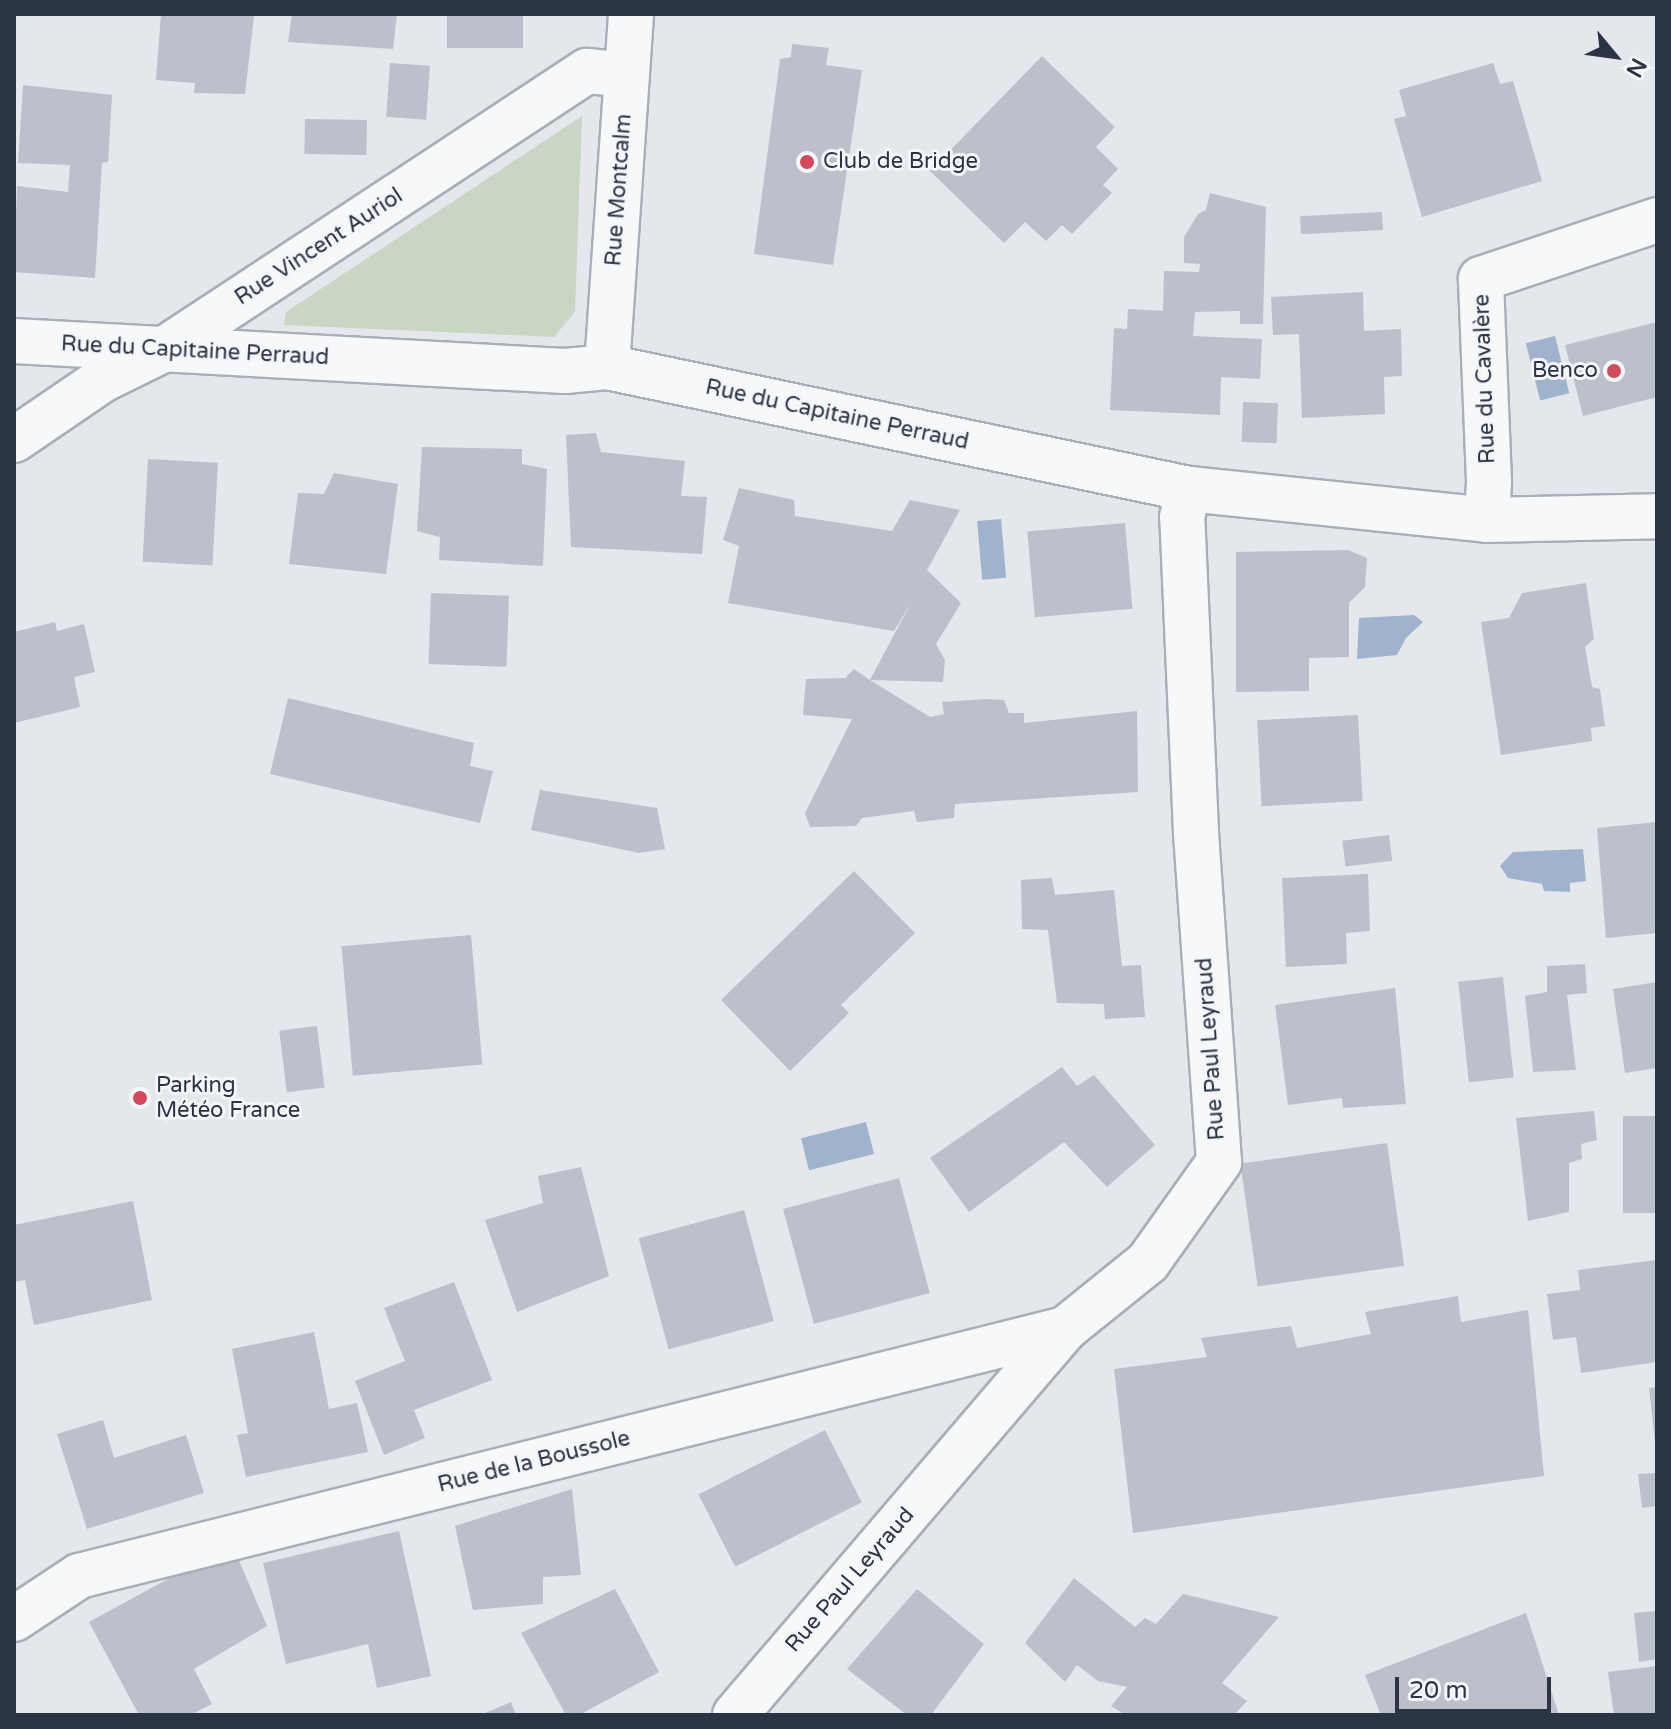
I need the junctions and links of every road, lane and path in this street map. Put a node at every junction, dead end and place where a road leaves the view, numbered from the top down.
1 (631, 14) edge
2 (627, 75) junction
3 (1657, 220) edge
4 (14, 341) edge
5 (163, 350) junction
6 (607, 367) junction
7 (14, 440) edge
8 (1189, 489) junction
9 (1657, 516) edge
10 (1487, 520) junction
11 (1065, 1329) junction
12 (14, 1619) edge
13 (735, 1715) edge

1 - 2 street, Rue Montcalm
2 - 5 street, Rue Vincent Auriol
2 - 6 street, Rue Montcalm
3 - 10 street, Rue du Cavalère
4 - 5 street, Rue du Capitaine Perraud
5 - 6 street, Rue du Capitaine Perraud
5 - 7 street, Rue Vincent Auriol
6 - 8 street, Rue du Capitaine Perraud
8 - 10 street, Rue du Capitaine Perraud
8 - 11 street, Rue Paul Leyraud
9 - 10 street, Rue du Capitaine Perraud
11 - 12 street, Rue de la Boussole
11 - 13 street, Rue Paul Leyraud

